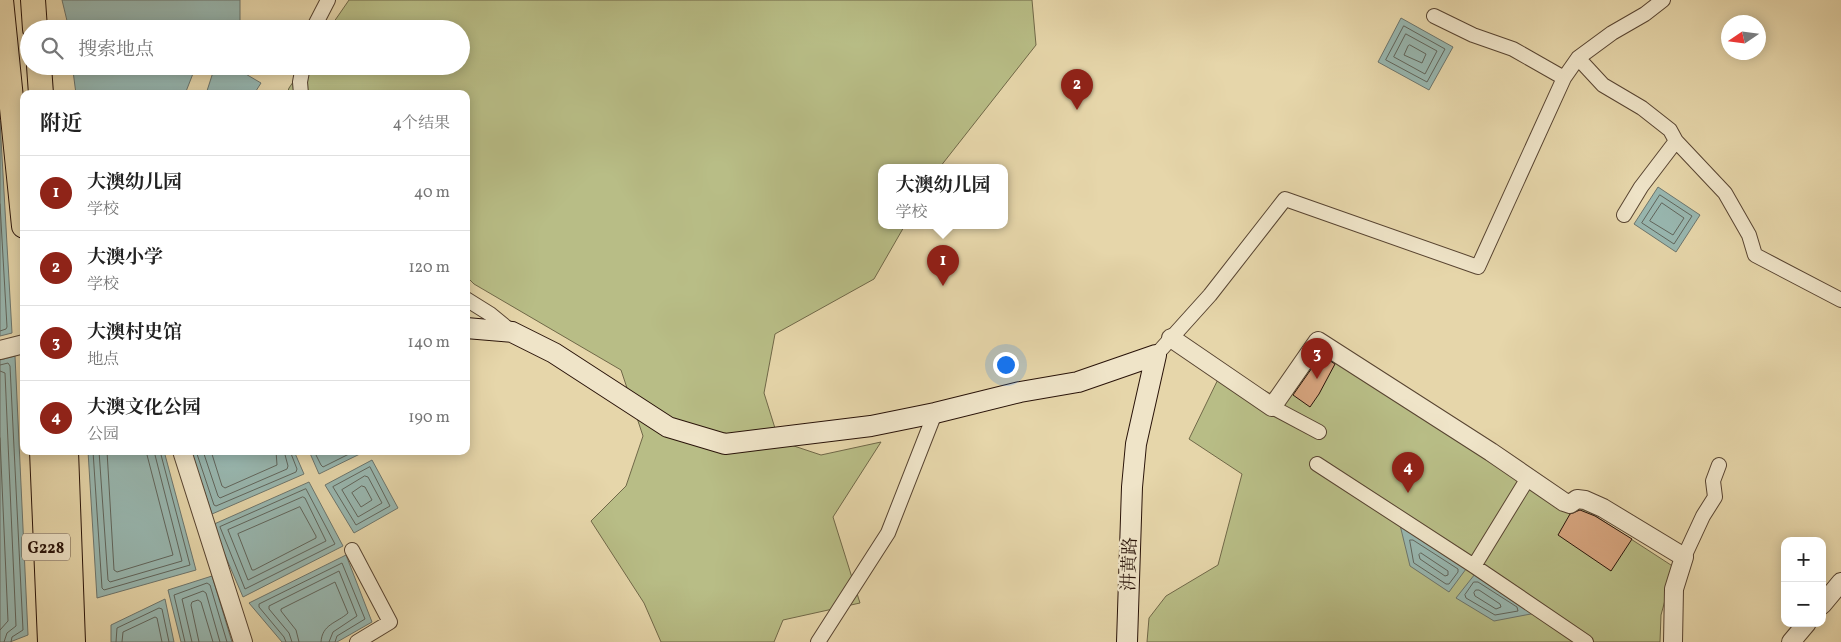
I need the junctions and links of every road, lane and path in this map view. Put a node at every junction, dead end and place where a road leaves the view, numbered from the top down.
1 (1, 0) edge
2 (33, 0) edge
3 (328, 0) edge
4 (1663, 0) edge
5 (1434, 16) dead end
6 (34, 20) edge
7 (318, 20) edge
8 (1578, 58) junction
9 (40, 75) edge
10 (301, 75) edge
11 (1564, 78) junction
12 (41, 90) edge
13 (301, 90) edge
14 (1676, 141) junction
15 (20, 187) edge
16 (1624, 215) dead end
17 (1841, 300) edge
18 (470, 302) edge
19 (470, 328) edge
20 (512, 332) junction
21 (1171, 338) junction
22 (20, 345) edge
23 (0, 350) edge
24 (1156, 355) junction
25 (1272, 407) junction
26 (935, 413) junction
27 (1319, 432) dead end
28 (42, 455) edge
29 (66, 455) edge
30 (183, 455) edge
31 (1317, 464) dead end
32 (1719, 465) dead end
33 (1528, 478) junction
34 (352, 550) dead end
35 (1684, 557) junction
36 (1474, 566) junction
37 (1841, 582) edge
38 (1826, 600) edge
39 (1804, 627) edge
40 (50, 642) edge
41 (73, 642) edge
42 (243, 642) edge
43 (356, 642) edge
44 (818, 642) edge
45 (1127, 642) edge
46 (1586, 642) edge
47 (1673, 642) edge
48 (1791, 642) edge

1 - 15 highway
2 - 6 highway
3 - 7 street
4 - 8 street
5 - 11 street
8 - 11 street
8 - 14 street
9 - 12 highway
10 - 13 street
11 - 21 street
14 - 16 street
14 - 17 street
18 - 20 street
19 - 20 main road
20 - 26 main road
21 - 24 street
21 - 25 street
22 - 23 street
24 - 26 main road
24 - 45 main road, 汫黄路
25 - 27 street
25 - 33 street
26 - 44 street
28 - 40 highway, G228
29 - 41 highway, G228
30 - 42 street
31 - 36 street
32 - 35 street
33 - 35 street
33 - 36 street
34 - 43 street
35 - 47 street
36 - 46 street
37 - 38 street
39 - 48 street

